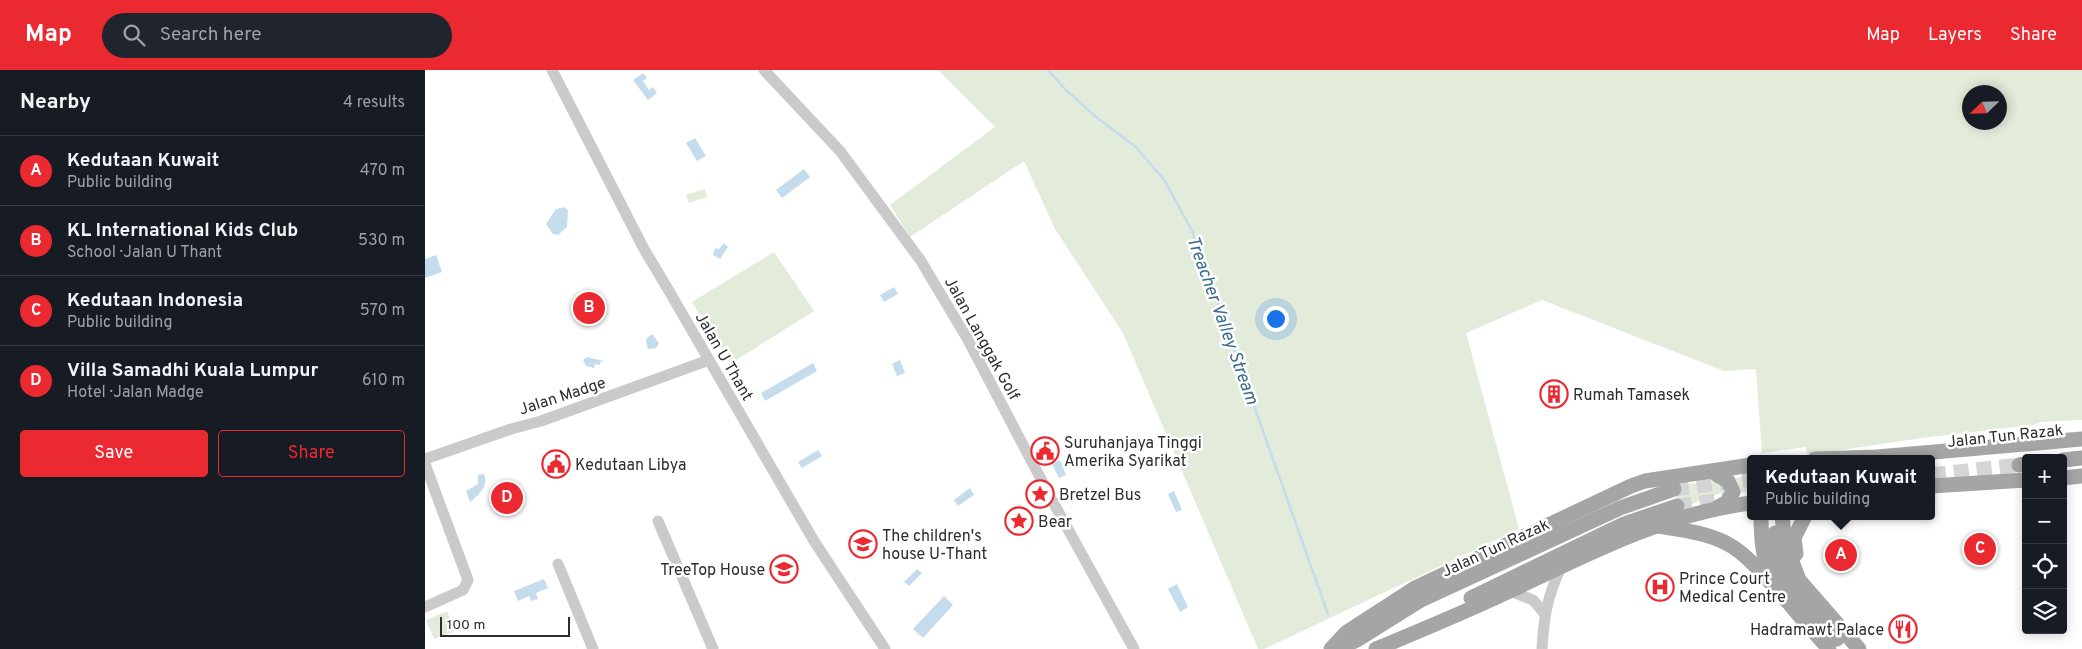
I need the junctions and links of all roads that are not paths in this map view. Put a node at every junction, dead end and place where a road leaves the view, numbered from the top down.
1 (552, 70) edge
2 (764, 70) edge
3 (709, 360) junction
4 (2082, 438) edge
5 (2082, 445) edge
6 (1873, 455) edge
7 (1899, 455) edge
8 (2082, 458) edge
9 (425, 459) edge
10 (1935, 460) edge
11 (2067, 460) edge
12 (425, 464) edge
13 (1747, 465) edge
14 (1747, 471) edge
15 (1717, 475) junction
16 (2082, 476) edge
17 (2067, 478) edge
18 (2022, 480) edge
19 (1935, 486) edge
20 (1674, 489) tunnel mouth
21 (1747, 503) edge
22 (1677, 506) tunnel mouth
23 (1718, 507) junction
24 (1762, 520) edge
25 (1775, 520) edge
26 (1782, 520) edge
27 (1803, 520) edge
28 (659, 521) dead end
29 (1657, 525) junction
30 (558, 564) dead end
31 (1561, 567) junction
32 (1799, 580) junction
33 (1510, 591) junction
34 (1418, 594) junction
35 (1788, 602) junction
36 (425, 607) edge
37 (1544, 613) junction
38 (1838, 646) edge
39 (593, 649) edge
40 (713, 649) edge
41 (885, 649) edge
42 (1134, 649) edge
43 (1331, 649) edge
44 (1337, 649) edge
45 (1375, 649) edge
46 (1542, 649) edge
47 (1859, 649) edge

1 - 3 street, Jalan U Thant
2 - 42 street, Jalan Langgak Golf
3 - 9 street, Jalan Madge
3 - 41 street, Jalan U Thant
4 - 6 main road
4 - 7 main road
5 - 10 main road, Jalan Tun Razak
8 - 11 main road, Jalan Tun Razak
12 - 36 street
13 - 34 main road
14 - 15 main road
15 - 23 main road
15 - 34 main road
16 - 17 main road
18 - 19 main road
20 - 34 main road, Jalan Tun Razak
21 - 23 main road
22 - 45 main road, Jalan Tun Razak
23 - 29 main road
24 - 35 main road
25 - 38 main road
26 - 32 main road
27 - 32 main road
28 - 40 street
29 - 31 main road
29 - 35 main road
30 - 39 street
31 - 33 main road
31 - 37 street
32 - 47 main road
33 - 37 street
33 - 45 main road
34 - 43 main road
34 - 44 main road, Jalan Tun Razak
35 - 38 main road
37 - 46 street

